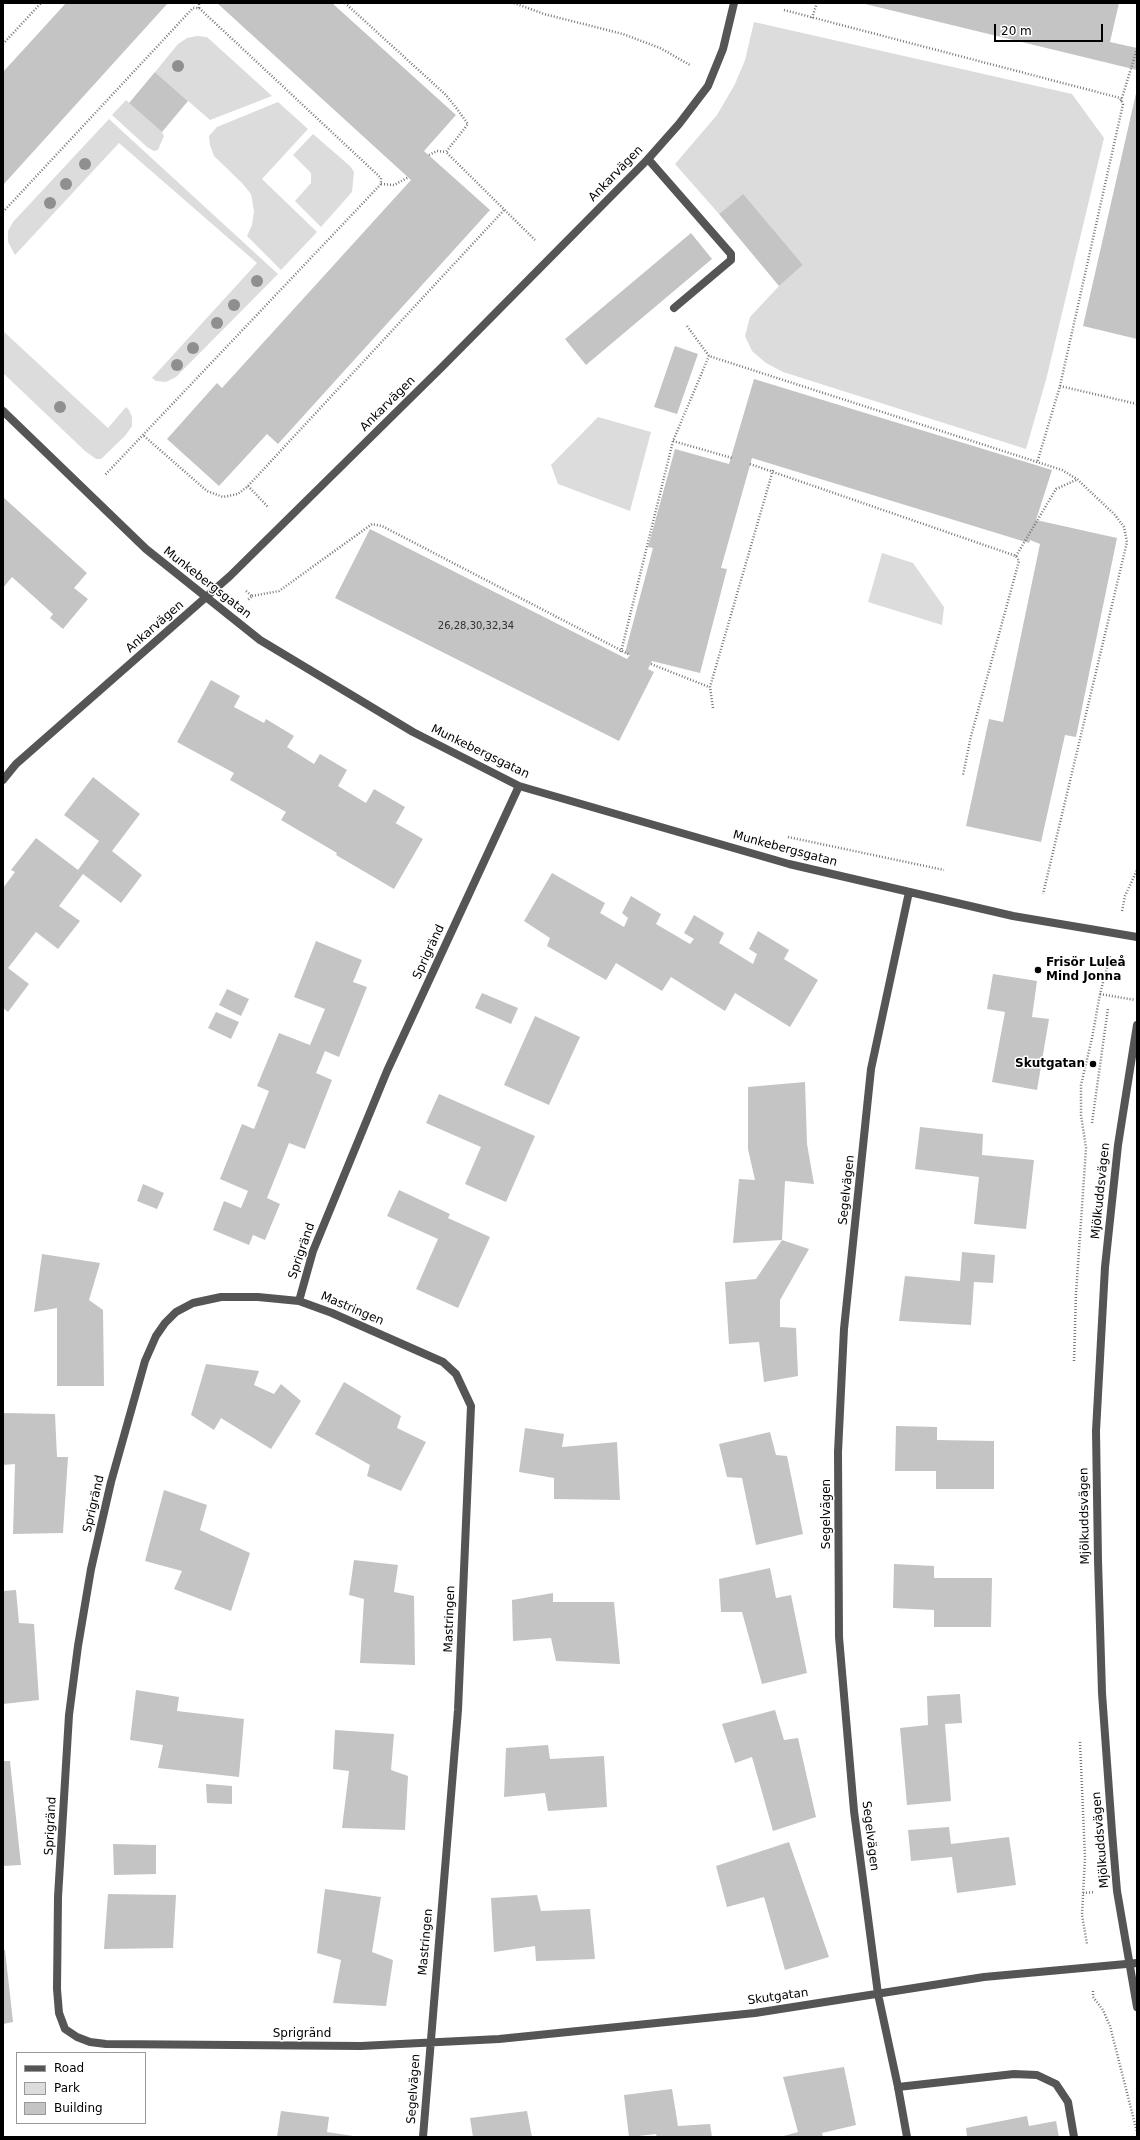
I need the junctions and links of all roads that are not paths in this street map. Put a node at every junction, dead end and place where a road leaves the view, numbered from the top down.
1 (734, 3) edge
2 (648, 159) junction
3 (674, 308) road end
4 (3, 412) edge
5 (207, 598) junction
6 (3, 780) edge
7 (519, 786) junction
8 (909, 892) junction
9 (1137, 937) edge
10 (1137, 1025) edge
11 (299, 1301) junction
12 (1133, 1964) edge
13 (878, 1994) junction
14 (1137, 2007) edge
15 (430, 2043) junction
16 (898, 2087) junction
17 (423, 2137) edge
18 (906, 2137) edge
19 (1074, 2137) edge

1 - 2 street, Ankarvägen
2 - 3 street
2 - 5 street, Ankarvägen
4 - 5 street, Munkebergsgatan
5 - 6 street, Ankarvägen
5 - 7 street, Munkebergsgatan
7 - 8 street, Munkebergsgatan
7 - 11 street, Sprigränd
8 - 9 street, Munkebergsgatan
8 - 13 street, Segelvägen
10 - 12 street, Mjölkuddsvägen
11 - 15 street, Mastringen
11 - 15 street, Sprigränd
12 - 13 street, Skutgatan
12 - 14 street, Mjölkuddsvägen
13 - 15 street, Skutgatan
13 - 16 street, Segelvägen
15 - 17 street, Segelvägen
16 - 18 street, Segelvägen
16 - 19 street

